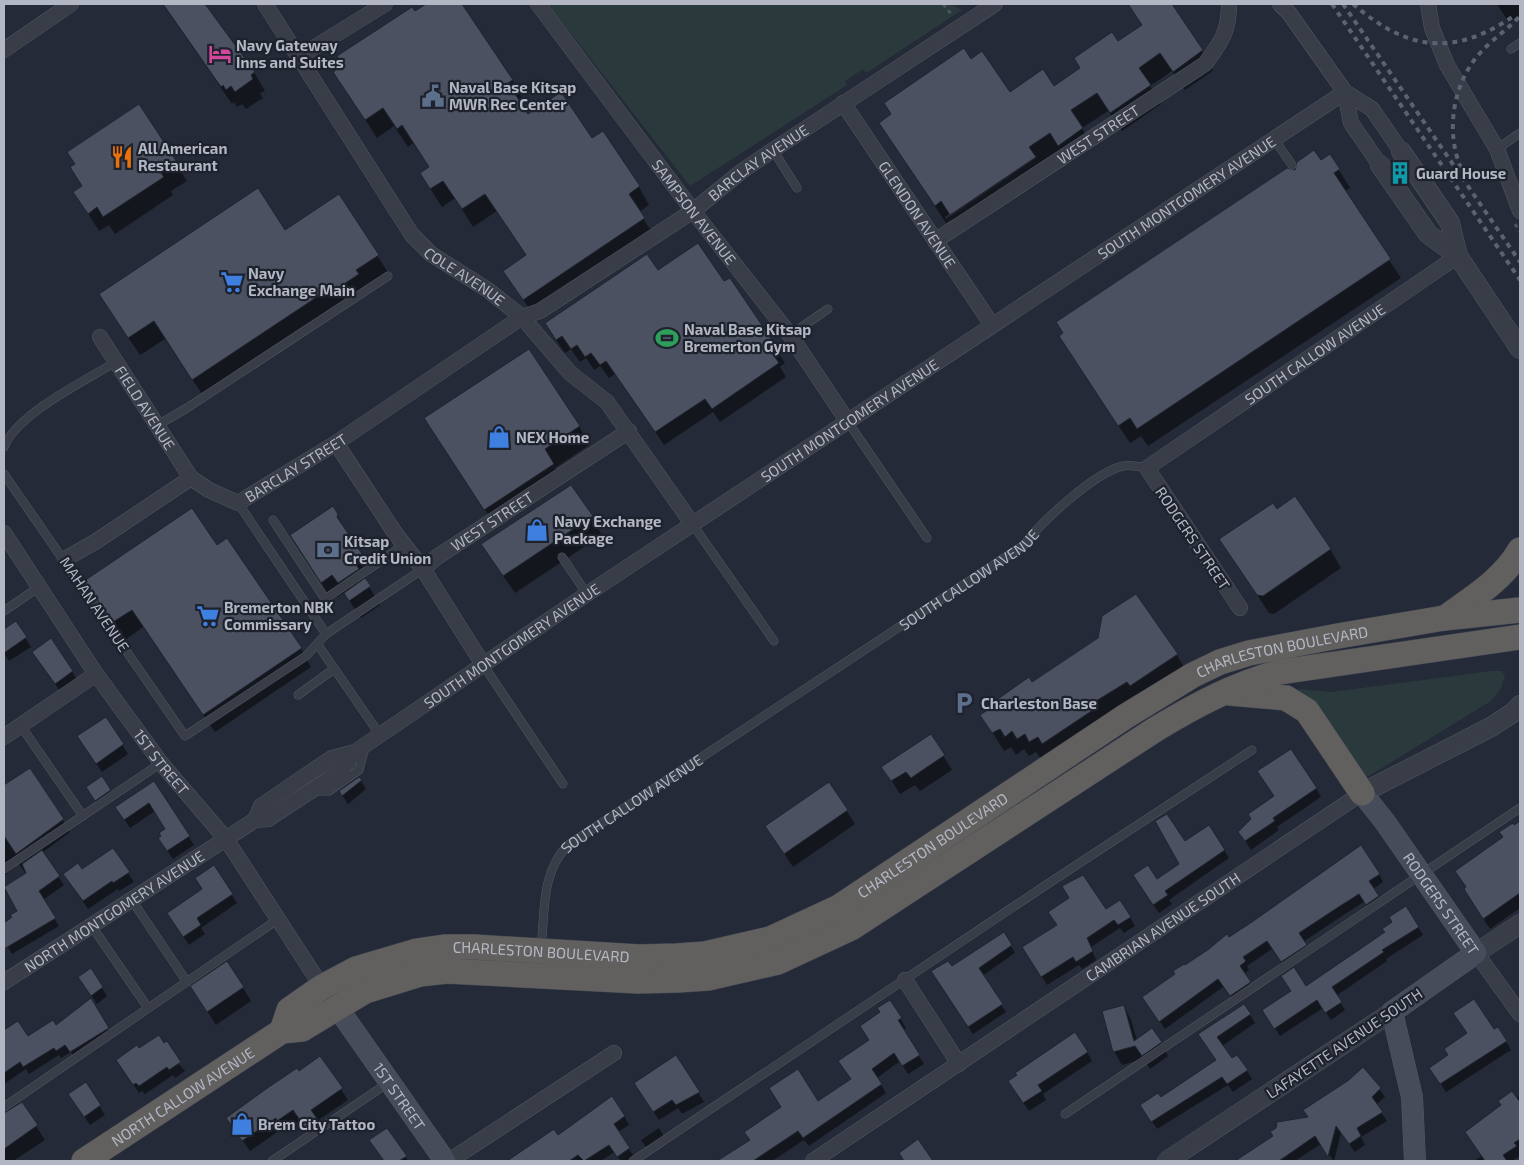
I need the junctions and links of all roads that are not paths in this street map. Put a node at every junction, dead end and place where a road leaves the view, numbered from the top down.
1 (71, 4) edge
2 (266, 4) edge
3 (538, 4) edge
4 (995, 4) edge
5 (1229, 4) edge
6 (1280, 4) edge
7 (1428, 4) edge
8 (374, 6) edge
9 (1520, 43) edge
10 (4, 50) edge
11 (1511, 50) dead end
12 (299, 57) junction
13 (1345, 92) junction
14 (843, 103) junction
15 (1520, 133) edge
16 (1274, 139) junction
17 (1497, 149) junction
18 (773, 150) junction
19 (1401, 151) joint
20 (1292, 165) dead end
21 (1380, 165) joint
22 (797, 188) dead end
23 (1519, 202) edge
24 (693, 211) junction
25 (935, 241) junction
26 (1458, 256) junction
27 (388, 276) dead end
28 (828, 309) dead end
29 (522, 317) junction
30 (992, 325) junction
31 (790, 335) junction
32 (100, 337) dead end
33 (1520, 349) edge
34 (116, 362) junction
35 (848, 422) junction
36 (156, 426) junction
37 (629, 431) junction
38 (336, 443) junction
39 (4, 447) edge
40 (1146, 468) junction
41 (4, 474) edge
42 (191, 478) junction
43 (238, 503) junction
44 (274, 520) dead end
45 (693, 526) junction
46 (4, 533) edge
47 (926, 538) dead end
48 (404, 545) junction
49 (1520, 550) edge
50 (562, 557) dead end
51 (65, 559) junction
52 (424, 569) junction
53 (39, 587) junction
54 (587, 594) junction
55 (1240, 608) dead end
56 (1520, 610) edge
57 (4, 611) edge
58 (1444, 618) junction
59 (326, 634) junction
60 (1520, 637) edge
61 (774, 641) dead end
62 (318, 645) junction
63 (484, 666) junction
64 (334, 669) junction
65 (96, 674) junction
66 (1223, 692) junction
67 (298, 695) dead end
68 (1520, 705) edge
69 (21, 726) junction
70 (380, 735) junction
71 (186, 736) joint
72 (4, 737) edge
73 (361, 748) junction
74 (1252, 750) dead end
75 (160, 763) junction
76 (563, 784) dead end
77 (1362, 793) junction
78 (1520, 808) edge
79 (83, 816) junction
80 (255, 820) junction
81 (226, 839) junction
82 (4, 868) edge
83 (1422, 875) junction
84 (131, 899) junction
85 (277, 920) junction
86 (1520, 924) edge
87 (91, 925) junction
88 (541, 950) junction
89 (1476, 954) junction
90 (905, 980) junction
91 (4, 982) edge
92 (187, 982) junction
93 (322, 988) junction
94 (337, 1007) junction
95 (148, 1008) junction
96 (1392, 1012) junction
97 (1520, 1014) edge
98 (282, 1031) junction
99 (614, 1052) dead end
100 (959, 1064) junction
101 (390, 1082) junction
102 (4, 1107) edge
103 (1066, 1114) dead end
104 (84, 1161) edge
105 (272, 1161) edge
106 (445, 1161) edge
107 (449, 1161) edge
108 (633, 1161) edge
109 (813, 1161) edge
110 (1167, 1161) edge
111 (1415, 1161) edge

1 - 10 street
2 - 12 street, COLE AVENUE
3 - 24 street, SAMPSON AVENUE
4 - 14 street, BARCLAY AVENUE
5 - 25 street, WEST STREET
6 - 13 street
7 - 17 street
8 - 12 street
9 - 11 lane
12 - 29 street, COLE AVENUE
13 - 16 street, SOUTH MONTGOMERY AVENUE
13 - 19 street
13 - 21 street
14 - 18 street, BARCLAY AVENUE
14 - 25 street, GLENDON AVENUE
15 - 17 lane
16 - 20 lane
16 - 30 street, SOUTH MONTGOMERY AVENUE
17 - 23 street
18 - 22 lane
18 - 24 street, BARCLAY AVENUE
19 - 26 street
21 - 26 street
24 - 29 street, BARCLAY AVENUE
24 - 31 street, SAMPSON AVENUE
25 - 30 street, GLENDON AVENUE
26 - 33 street
26 - 40 street, SOUTH CALLOW AVENUE
27 - 36 lane
28 - 31 lane
29 - 37 street, COLE AVENUE
29 - 38 street, BARCLAY STREET
30 - 35 street, SOUTH MONTGOMERY AVENUE
31 - 35 street, SAMPSON AVENUE
32 - 34 street, FIELD AVENUE
34 - 36 street, FIELD AVENUE
34 - 39 lane
35 - 45 street, SOUTH MONTGOMERY AVENUE
35 - 47 lane
36 - 42 street, FIELD AVENUE
37 - 45 street, COLE AVENUE
37 - 52 street, WEST STREET
38 - 43 street, BARCLAY STREET
38 - 48 street
40 - 55 street, RODGERS STREET
40 - 88 lane, SOUTH CALLOW AVENUE
41 - 51 lane, MAHAN AVENUE
42 - 43 street, BARCLAY STREET
42 - 51 street
43 - 59 lane
44 - 48 lane
45 - 54 street, SOUTH MONTGOMERY AVENUE
45 - 61 lane
46 - 53 street, 1ST STREET
48 - 52 street
49 - 58 highway
50 - 54 lane
51 - 71 lane, MAHAN AVENUE
52 - 59 lane, WEST STREET
52 - 63 street
53 - 57 lane
53 - 65 street, 1ST STREET
54 - 63 street, SOUTH MONTGOMERY AVENUE
56 - 58 highway, CHARLESTON BOULEVARD
58 - 88 highway, CHARLESTON BOULEVARD
59 - 62 lane, WEST STREET
60 - 66 highway, CHARLESTON BOULEVARD
62 - 64 lane
62 - 71 lane, WEST STREET
63 - 70 street, SOUTH MONTGOMERY AVENUE
63 - 76 lane
64 - 67 lane
64 - 70 lane
65 - 69 street
65 - 75 street, 1ST STREET
66 - 77 highway
66 - 94 highway, CHARLESTON BOULEVARD
68 - 77 street, CAMBRIAN AVENUE SOUTH
69 - 72 street
69 - 79 lane
70 - 73 street, SOUTH MONTGOMERY AVENUE
73 - 80 street, SOUTH MONTGOMERY AVENUE
73 - 80 street, SOUTH MONTGOMERY AVENUE
74 - 90 lane
75 - 79 lane
75 - 81 street, 1ST STREET
77 - 83 main road, RODGERS STREET
77 - 100 street, CAMBRIAN AVENUE SOUTH
78 - 83 lane
79 - 82 lane
80 - 81 street, SOUTH MONTGOMERY AVENUE
81 - 84 street, NORTH MONTGOMERY AVENUE
81 - 85 street, 1ST STREET
83 - 89 main road, RODGERS STREET
83 - 103 lane
84 - 87 street, NORTH MONTGOMERY AVENUE
84 - 92 lane
85 - 92 lane
85 - 93 street, 1ST STREET
86 - 89 street, LAFAYETTE AVENUE SOUTH
87 - 91 street, NORTH MONTGOMERY AVENUE
87 - 95 lane
88 - 93 highway, CHARLESTON BOULEVARD
89 - 96 main road, LAFAYETTE AVENUE SOUTH
89 - 97 street, RODGERS STREET
90 - 100 street
90 - 108 lane
92 - 95 lane
93 - 98 highway
94 - 98 highway, NORTH CALLOW AVENUE
94 - 101 main road, 1ST STREET
95 - 102 lane
96 - 110 street, LAFAYETTE AVENUE SOUTH
96 - 111 main road
98 - 104 highway, NORTH CALLOW AVENUE
99 - 107 street
100 - 109 street, CAMBRIAN AVENUE SOUTH
101 - 105 lane
101 - 106 main road, 1ST STREET

